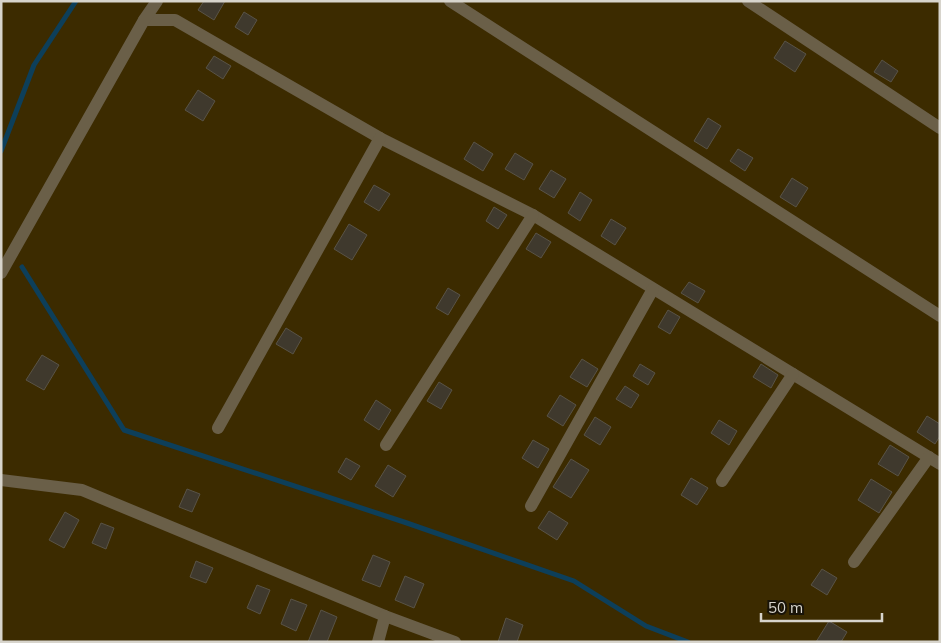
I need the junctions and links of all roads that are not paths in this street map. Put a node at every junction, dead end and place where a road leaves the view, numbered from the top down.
1 (157, 1) edge
2 (450, 1) edge
3 (748, 1) edge
4 (144, 20) junction
5 (940, 128) edge
6 (380, 138) junction
7 (533, 215) junction
8 (1, 273) edge
9 (653, 289) junction
10 (940, 316) edge
11 (794, 374) junction
12 (218, 428) dead end
13 (386, 445) dead end
14 (934, 460) edge
15 (1, 480) edge
16 (722, 481) dead end
17 (531, 506) dead end
18 (854, 562) dead end
19 (385, 616) junction
20 (378, 642) edge
21 (456, 642) edge

1 - 4 lane
2 - 10 lane
3 - 5 lane
4 - 6 lane
4 - 8 lane
6 - 7 lane
6 - 12 lane
7 - 9 lane
7 - 13 lane
9 - 11 lane
9 - 17 lane
11 - 14 lane
11 - 16 lane
14 - 18 lane
15 - 19 lane
19 - 20 lane
19 - 21 lane

